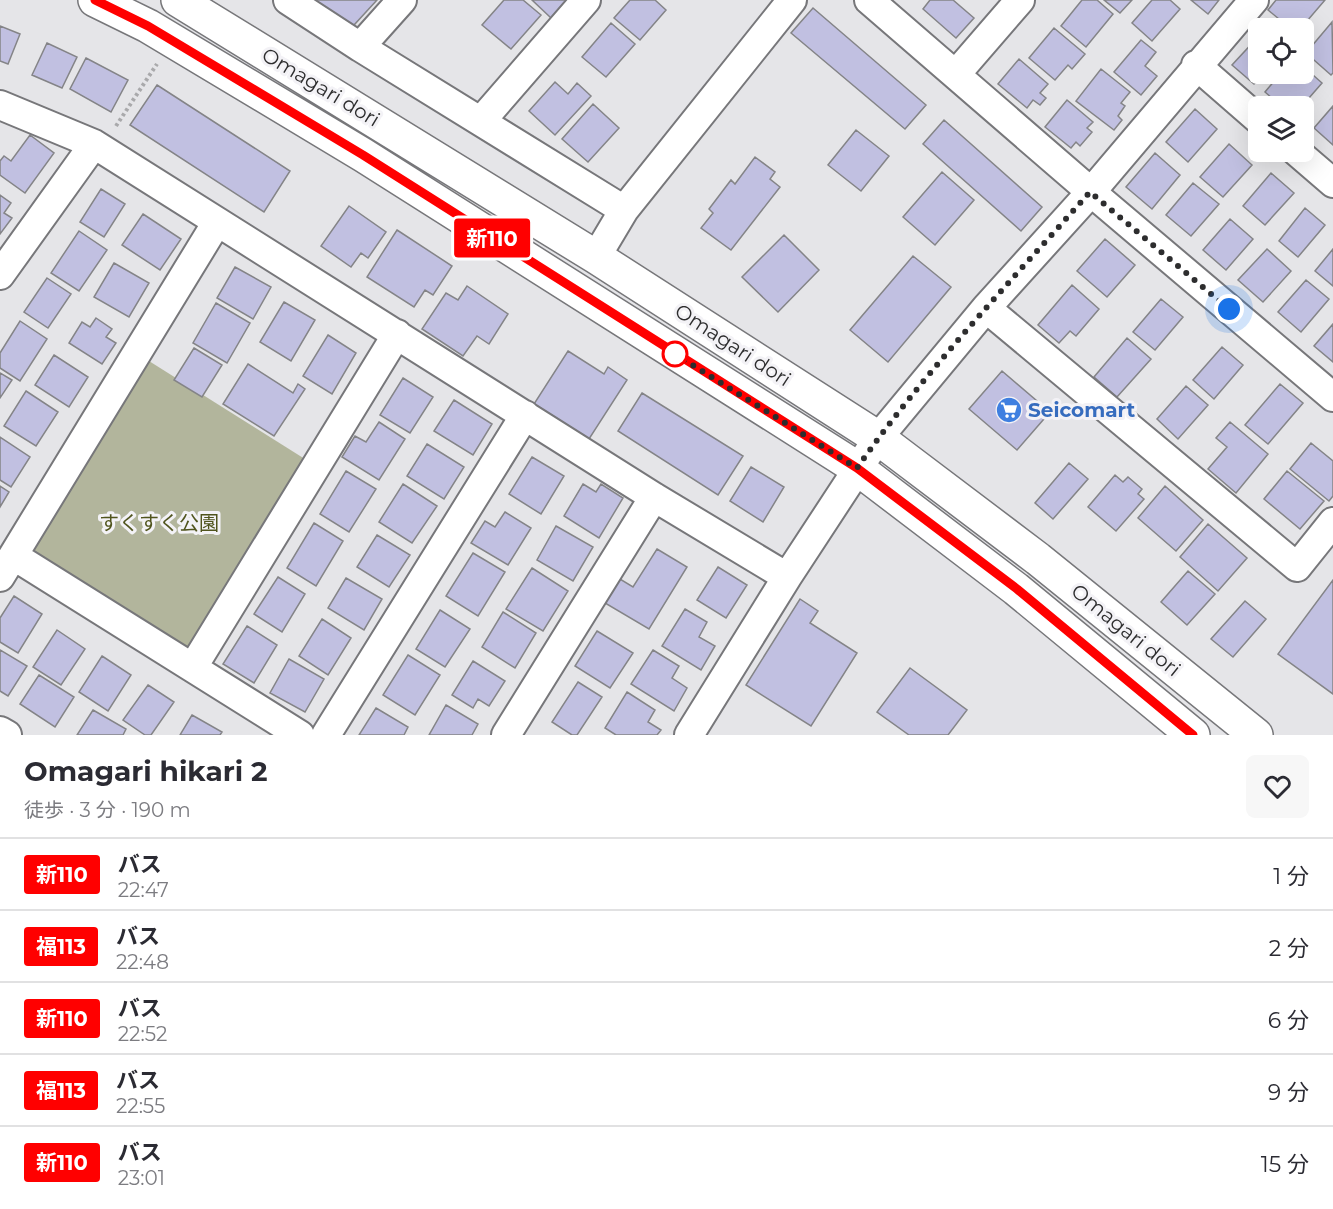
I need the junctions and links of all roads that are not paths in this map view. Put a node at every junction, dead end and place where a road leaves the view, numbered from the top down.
1 (95, 0) edge
2 (178, 0) edge
3 (288, 0) edge
4 (402, 0) edge
5 (586, 0) edge
6 (792, 0) edge
7 (869, 0) edge
8 (1020, 0) edge
9 (1254, 0) edge
10 (360, 47) junction
11 (1196, 65) junction
12 (956, 74) junction
13 (0, 105) edge
14 (1248, 110) edge
15 (481, 121) junction
16 (98, 147) junction
17 (1309, 162) edge
18 (1333, 183) edge
19 (1090, 192) junction
20 (624, 210) junction
21 (217, 222) junction
22 (596, 257) junction
23 (0, 275) edge
24 (986, 308) junction
25 (397, 334) junction
26 (1333, 397) edge
27 (525, 415) junction
28 (879, 438) junction
29 (857, 468) junction
30 (654, 497) junction
31 (1333, 522) edge
32 (7, 567) edge
33 (787, 577) junction
34 (193, 667) junction
35 (0, 731) edge
36 (6, 735) edge
37 (300, 735) edge
38 (326, 735) edge
39 (506, 735) edge
40 (689, 735) edge
41 (1193, 735) edge
42 (1256, 735) edge

1 - 29 street, Omagari dori
2 - 22 street, Omagari dori
3 - 10 street
4 - 10 street
5 - 15 street
6 - 20 street
7 - 12 street
8 - 12 street
9 - 11 street
10 - 15 street
11 - 14 street
11 - 19 street
12 - 19 street
13 - 16 street
15 - 20 street
16 - 21 street
16 - 23 street
17 - 18 street
19 - 24 street
19 - 26 street
20 - 22 street
21 - 25 street
21 - 32 street
22 - 28 street, Omagari dori
24 - 28 street
24 - 31 street
25 - 27 street
25 - 34 street
27 - 30 street
27 - 38 street
28 - 29 street
28 - 42 street, Omagari dori
29 - 33 street
29 - 41 street, Omagari dori
30 - 33 street
30 - 39 street
32 - 34 street
33 - 40 street
34 - 37 street
35 - 36 street

